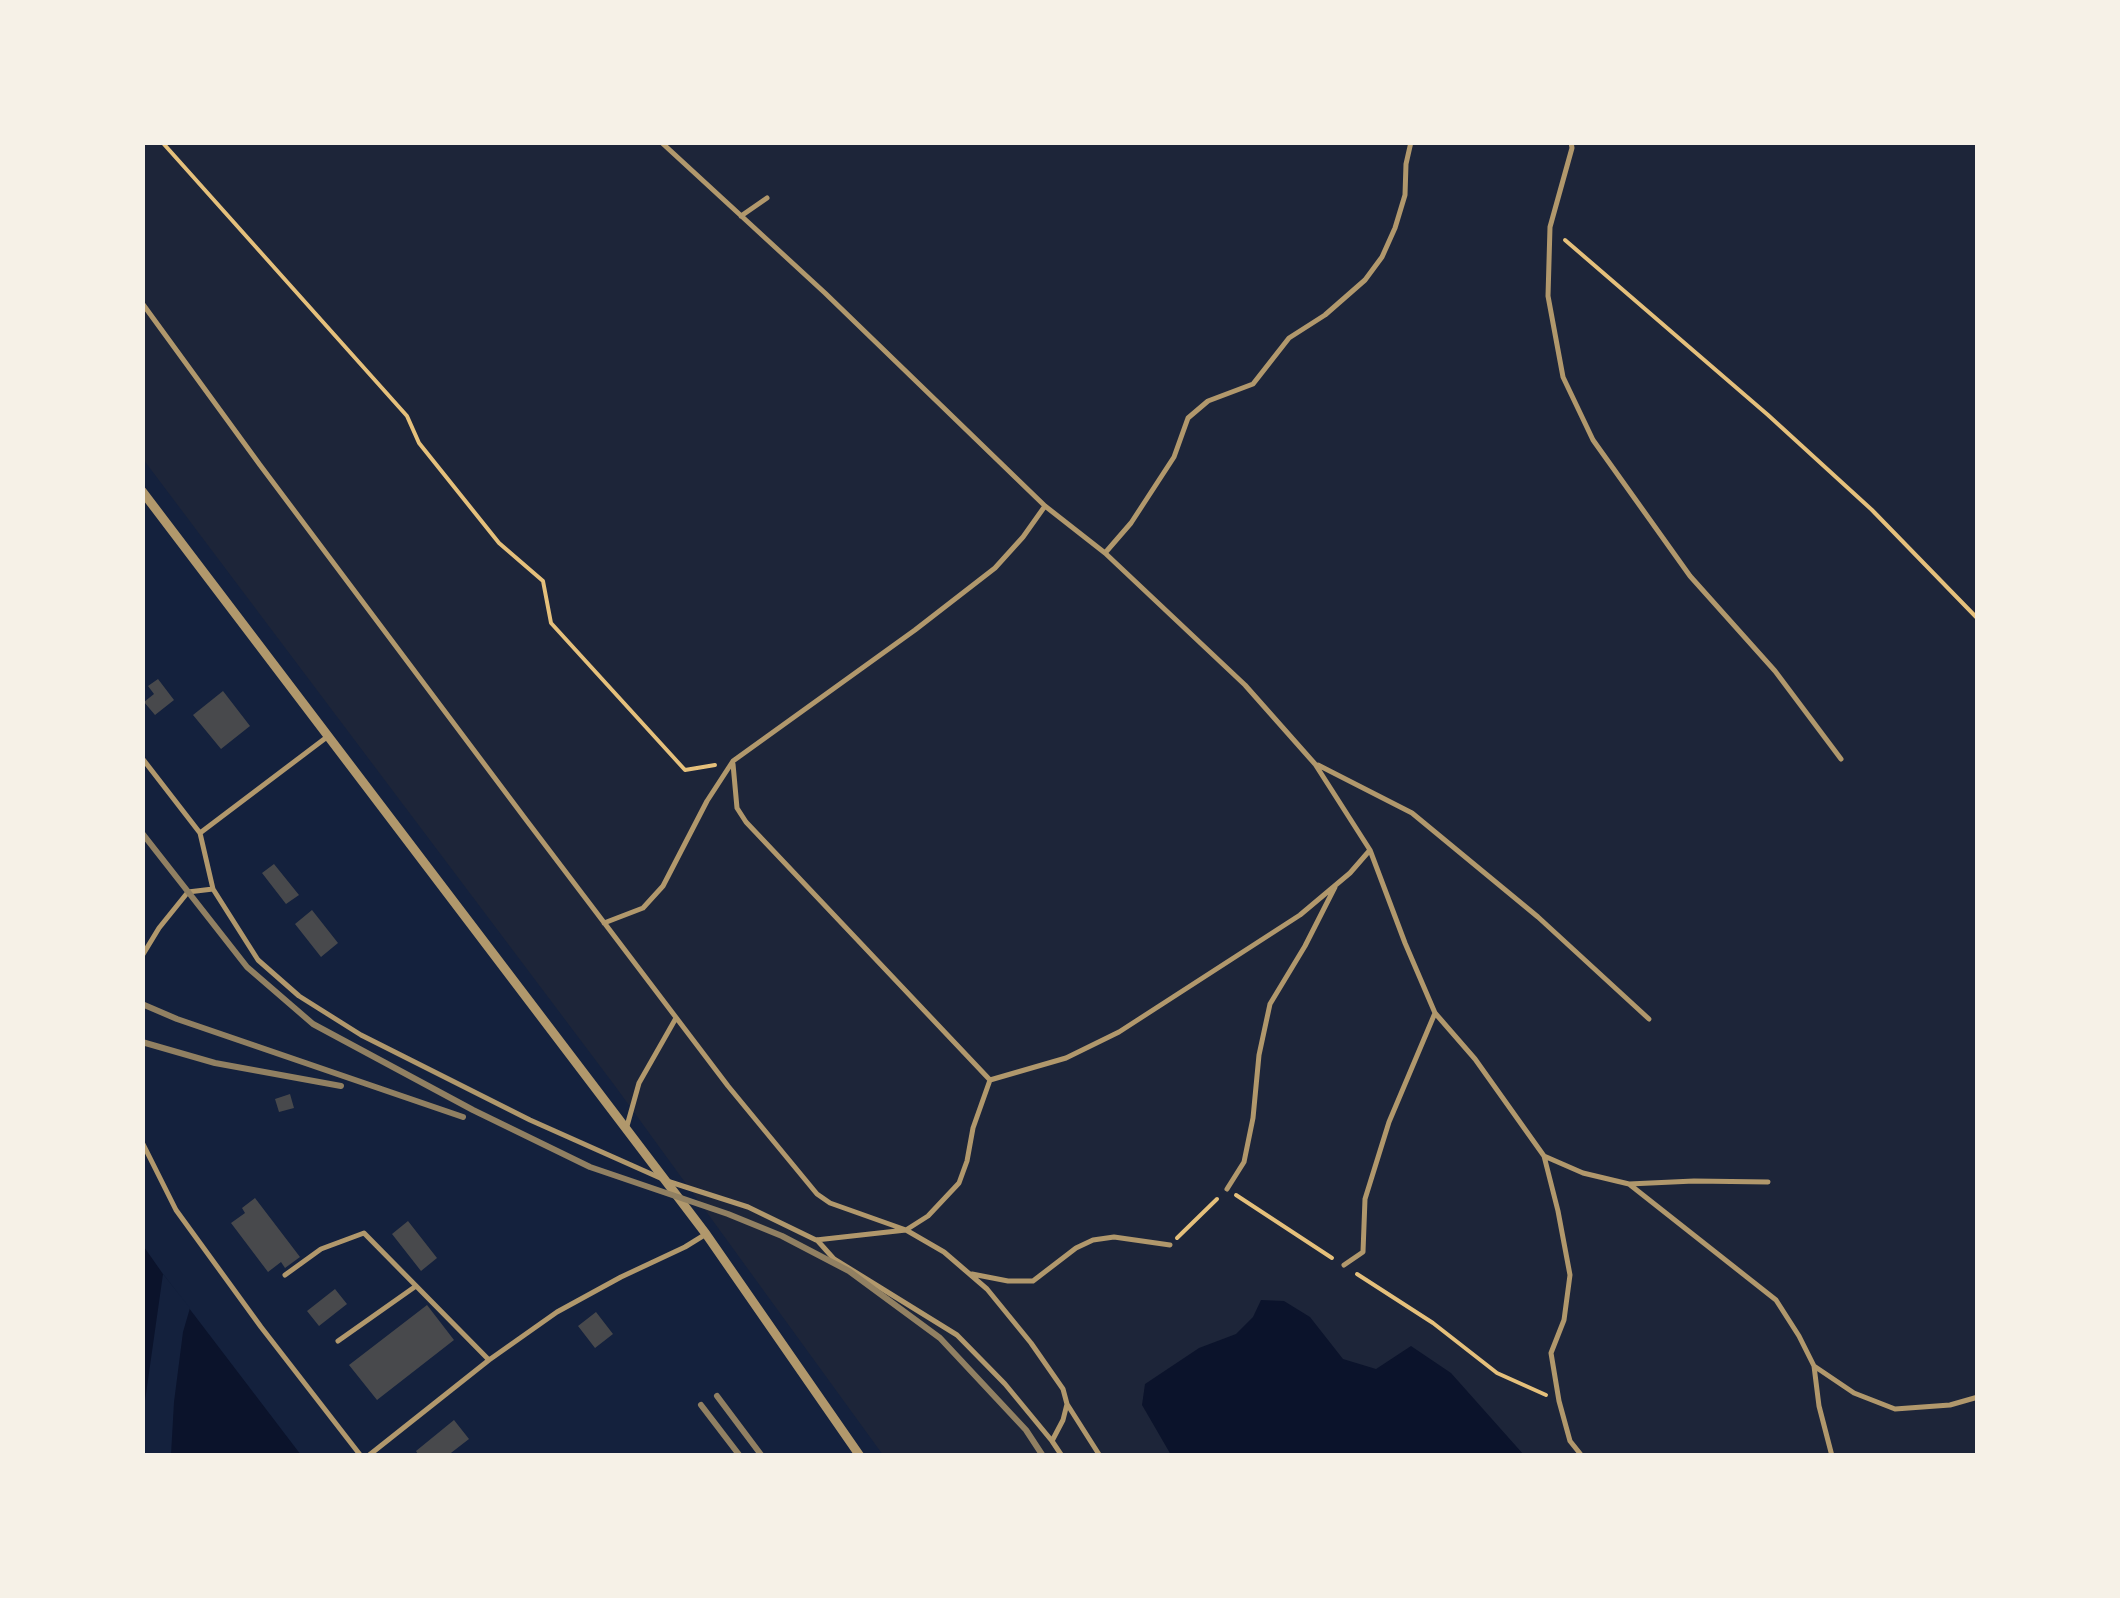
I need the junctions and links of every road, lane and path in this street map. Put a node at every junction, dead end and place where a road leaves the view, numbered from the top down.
1 (661, 142) edge
2 (1412, 142) edge
3 (1570, 142) edge
4 (164, 143) edge
5 (767, 198) dead end
6 (740, 216) junction
7 (1550, 227) junction
8 (142, 303) edge
9 (142, 492) edge
10 (1045, 506) junction
11 (1105, 553) junction
12 (1978, 619) edge
13 (327, 737) junction
14 (142, 758) edge
15 (1841, 758) dead end
16 (733, 761) junction
17 (1315, 764) junction
18 (200, 834) junction
19 (1370, 850) junction
20 (1336, 884) junction
21 (213, 889) junction
22 (604, 923) junction
23 (142, 956) edge
24 (1434, 1013) junction
25 (676, 1017) junction
26 (1649, 1018) dead end
27 (990, 1080) junction
28 (626, 1128) junction
29 (142, 1142) edge
30 (1544, 1156) junction
31 (667, 1182) junction
32 (1768, 1182) dead end
33 (1629, 1184) junction
34 (1227, 1190) junction
35 (906, 1230) junction
36 (706, 1234) junction
37 (816, 1240) junction
38 (1170, 1244) joint
39 (1344, 1265) junction
40 (969, 1274) junction
41 (284, 1275) dead end
42 (416, 1286) junction
43 (338, 1341) dead end
44 (489, 1360) junction
45 (1814, 1366) junction
46 (1978, 1398) edge
47 (1558, 1401) junction
48 (1067, 1404) junction
49 (1052, 1441) junction
50 (364, 1456) edge
51 (860, 1456) edge
52 (1062, 1456) edge
53 (1100, 1456) edge
54 (1582, 1456) edge
55 (1832, 1456) edge

1 - 6 lane
2 - 11 lane
3 - 7 lane
4 - 16 path
5 - 6 lane
6 - 10 lane
7 - 12 path
7 - 15 lane
8 - 22 lane
9 - 13 street
10 - 11 lane
10 - 16 lane
11 - 17 lane
13 - 18 lane
13 - 28 street
14 - 18 lane
16 - 22 lane
16 - 27 lane
17 - 19 lane
17 - 26 lane
18 - 21 lane
19 - 20 lane
19 - 24 lane
20 - 27 lane
20 - 34 lane
21 - 23 lane
21 - 31 lane
22 - 25 lane
24 - 30 lane
24 - 39 lane
25 - 28 lane
25 - 35 lane
27 - 35 lane
28 - 31 street
29 - 50 lane
30 - 33 lane
30 - 47 lane
31 - 36 street
31 - 37 lane
32 - 33 lane
33 - 45 lane
34 - 38 path
34 - 39 path
35 - 37 lane
35 - 40 lane
36 - 44 lane
36 - 51 street
37 - 49 lane
38 - 40 lane
39 - 47 path
40 - 48 lane
41 - 42 lane
42 - 43 lane
42 - 44 lane
44 - 50 lane
45 - 46 lane
45 - 55 lane
47 - 54 lane
48 - 49 lane
48 - 53 lane
49 - 52 lane

